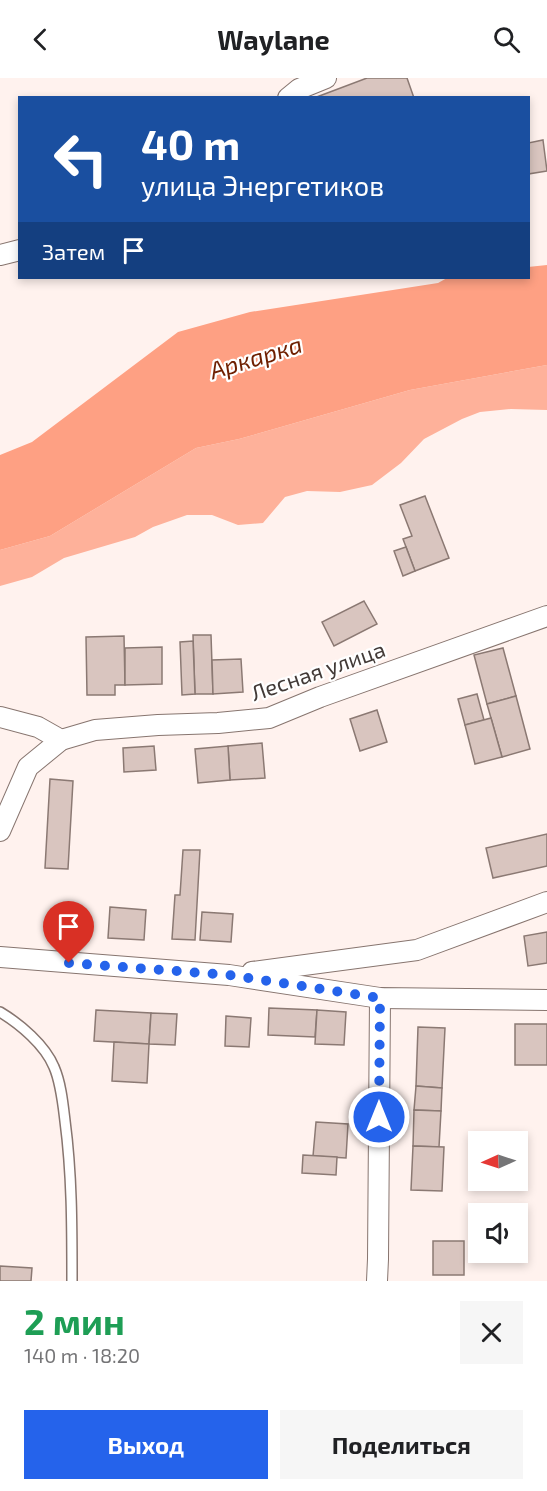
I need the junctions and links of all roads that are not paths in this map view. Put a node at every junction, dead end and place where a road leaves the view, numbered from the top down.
1 (326, 78) edge
2 (290, 96) edge
3 (18, 250) edge
4 (0, 255) edge
5 (547, 616) edge
6 (0, 717) edge
7 (61, 740) junction
8 (0, 831) edge
9 (547, 903) edge
10 (0, 957) edge
11 (229, 975) junction
12 (380, 998) junction
13 (547, 1000) edge
14 (0, 1012) edge
15 (72, 1281) edge
16 (377, 1281) edge

1 - 2 street
3 - 4 street
5 - 7 street, Лесная улица
6 - 7 street
7 - 8 street, Лесная улица
9 - 11 street
10 - 11 street
11 - 12 street
12 - 13 street
12 - 16 street
14 - 15 lane

